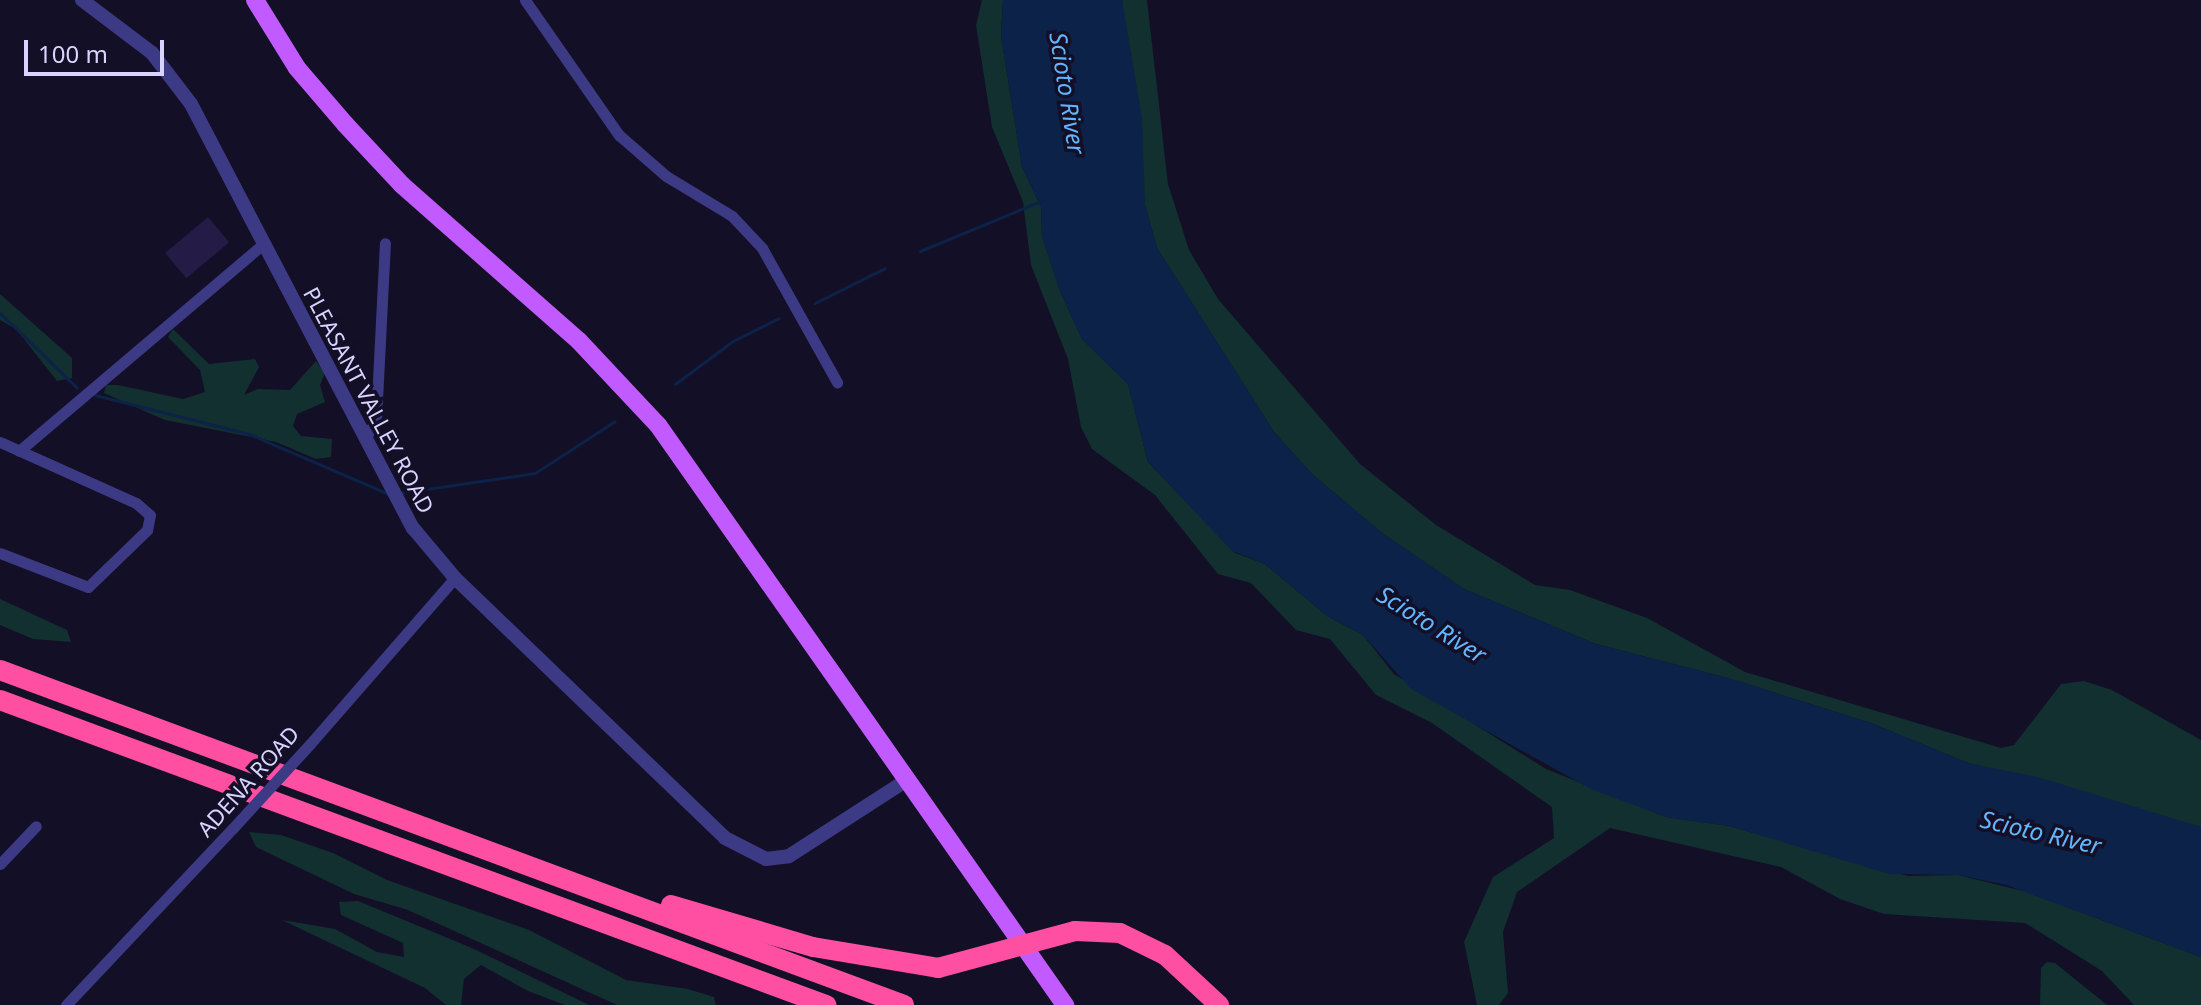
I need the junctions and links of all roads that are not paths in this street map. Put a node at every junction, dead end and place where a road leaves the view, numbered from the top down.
1 (82, 0) edge
2 (255, 0) edge
3 (525, 0) edge
4 (385, 243) dead end
5 (261, 246) junction
6 (837, 382) dead end
7 (366, 437) junction
8 (0, 442) edge
9 (19, 451) junction
10 (0, 553) edge
11 (455, 578) junction
12 (0, 670) edge
13 (0, 700) edge
14 (907, 780) junction
15 (36, 826) dead end
16 (0, 864) edge
17 (593, 888) junction
18 (1021, 942) junction
19 (799, 999) edge
20 (66, 1005) edge
21 (826, 1005) edge
22 (904, 1005) edge
23 (1065, 1005) edge
24 (1219, 1005) edge

1 - 5 street, PLEASANT VALLEY ROAD
2 - 14 main road
3 - 6 street
4 - 7 street
5 - 7 street, PLEASANT VALLEY ROAD
5 - 9 street
7 - 11 street, PLEASANT VALLEY ROAD
8 - 9 street
9 - 10 street
11 - 14 street, PLEASANT VALLEY ROAD
11 - 20 street, ADENA ROAD, bridge
12 - 17 highway
13 - 19 highway
14 - 18 main road
15 - 16 street
17 - 18 highway
17 - 22 highway
18 - 23 main road
18 - 24 highway
19 - 21 highway

